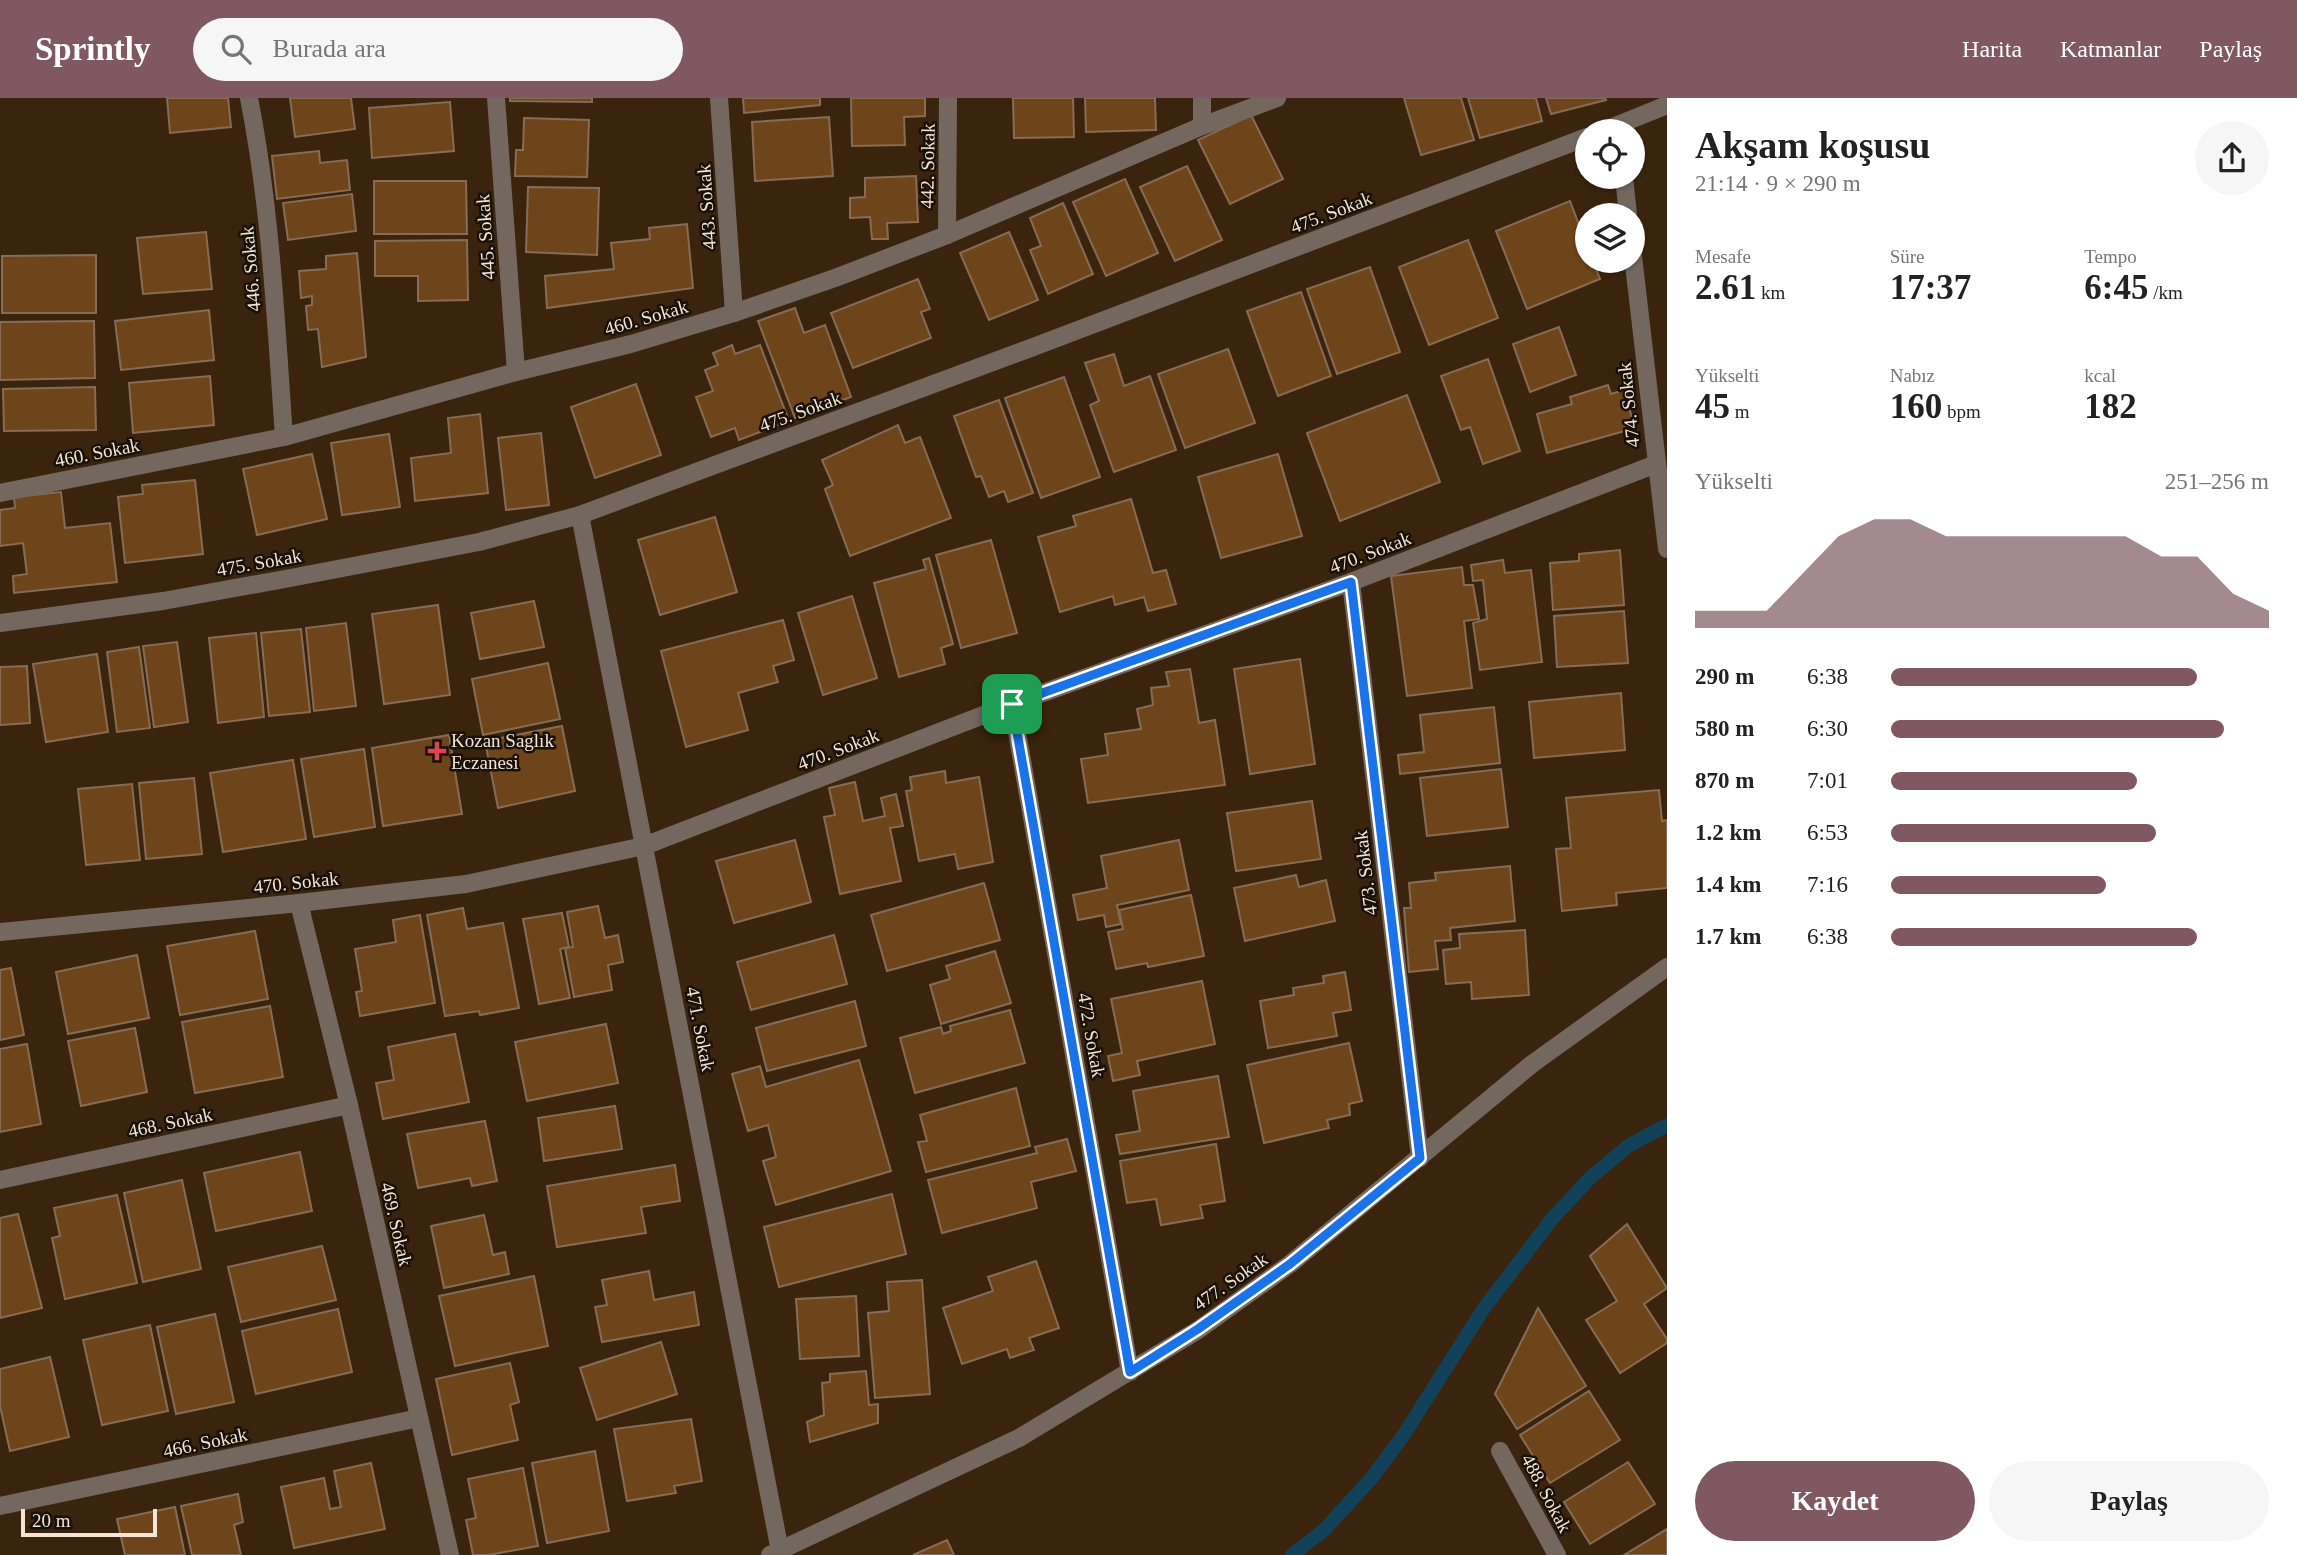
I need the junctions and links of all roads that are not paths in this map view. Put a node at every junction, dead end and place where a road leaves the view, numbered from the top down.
1 (249, 98) edge
2 (496, 98) edge
3 (719, 98) edge
4 (948, 98) edge
5 (1202, 98) edge
6 (1277, 98) edge
7 (1667, 105) edge
8 (1636, 119) edge
9 (1202, 126) junction
10 (1575, 142) edge
11 (947, 235) junction
12 (1635, 273) edge
13 (734, 313) junction
14 (516, 372) junction
15 (284, 437) junction
16 (1656, 464) junction
17 (0, 493) edge
18 (579, 515) junction
19 (1667, 549) edge
20 (1351, 582) junction
21 (0, 623) edge
22 (1012, 704) junction
23 (644, 846) junction
24 (299, 903) junction
25 (0, 932) edge
26 (1667, 967) edge
27 (349, 1105) junction
28 (1420, 1158) junction
29 (0, 1180) edge
30 (1130, 1372) junction
31 (419, 1419) junction
32 (1500, 1451) dead end
33 (0, 1506) edge
34 (775, 1553) edge
35 (450, 1555) edge
36 (1557, 1555) edge

1 - 15 street, 446. Sokak
2 - 14 street, 445. Sokak
3 - 13 street, 443. Sokak
4 - 11 street, 442. Sokak
5 - 9 street
6 - 9 street, 460. Sokak
7 - 8 street
9 - 11 street, 460. Sokak
10 - 18 street, 475. Sokak
11 - 13 street, 460. Sokak
12 - 16 street, 474. Sokak
13 - 14 street, 460. Sokak
14 - 15 street, 460. Sokak
15 - 17 street, 460. Sokak
16 - 19 street, 474. Sokak
16 - 20 street, 470. Sokak
18 - 21 street, 475. Sokak
18 - 23 street, 471. Sokak
20 - 22 street, 470. Sokak
20 - 28 street, 473. Sokak
22 - 23 street, 470. Sokak
22 - 30 street, 472. Sokak
23 - 24 street, 470. Sokak
23 - 34 street, 471. Sokak
24 - 25 street, 470. Sokak
24 - 27 street, 469. Sokak
26 - 28 street, 477. Sokak
27 - 29 street, 468. Sokak
27 - 31 street, 469. Sokak
28 - 30 street, 477. Sokak
30 - 34 street, 477. Sokak
31 - 33 street, 466. Sokak
31 - 35 street, 469. Sokak
32 - 36 street, 488. Sokak

